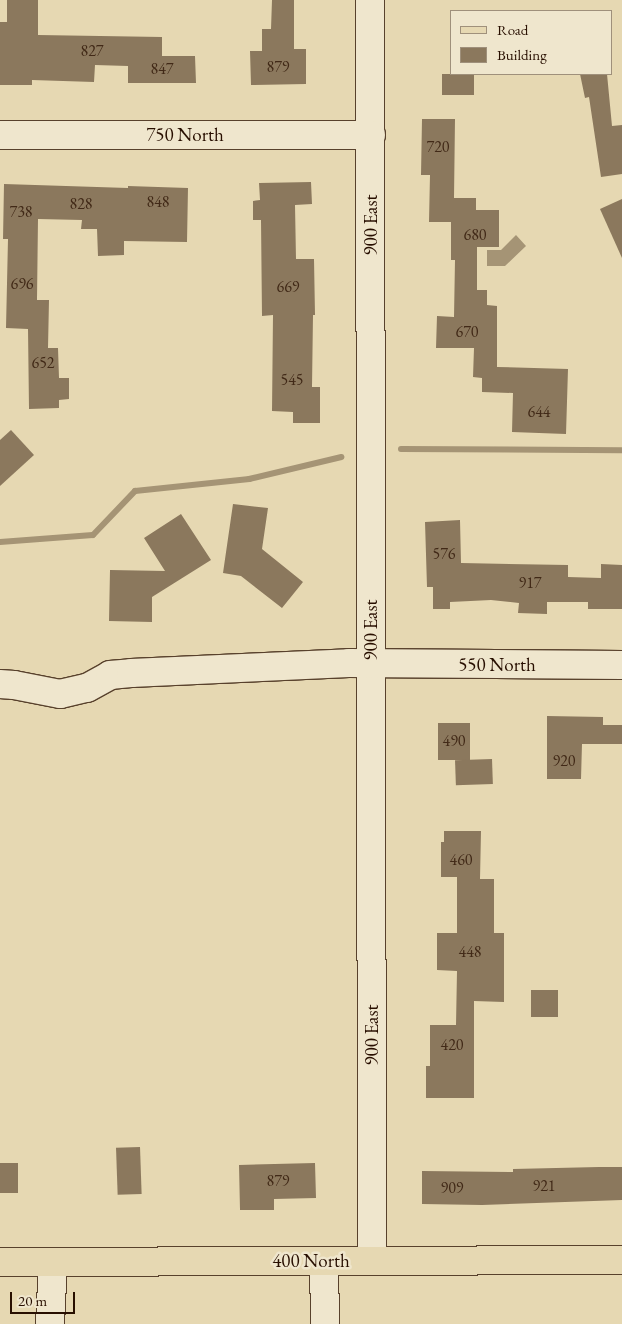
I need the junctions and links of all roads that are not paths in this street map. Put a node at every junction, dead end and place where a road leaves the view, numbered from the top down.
1 (370, 0) edge
2 (0, 135) edge
3 (371, 135) junction
4 (371, 664) junction
5 (622, 665) edge
6 (7, 685) edge
7 (622, 1260) edge
8 (324, 1261) junction
9 (372, 1261) junction
10 (0, 1262) edge
11 (53, 1262) junction
12 (50, 1324) edge
13 (325, 1324) edge

1 - 3 street, 900 East
2 - 3 street, 750 North
3 - 4 street, 900 East
4 - 5 street, 550 North
4 - 6 street, 550 North
4 - 9 street, 900 East
7 - 9 main road, 400 North
8 - 9 main road, 400 North
8 - 11 main road, 400 North
8 - 13 street
10 - 11 main road, 400 North
11 - 12 street

